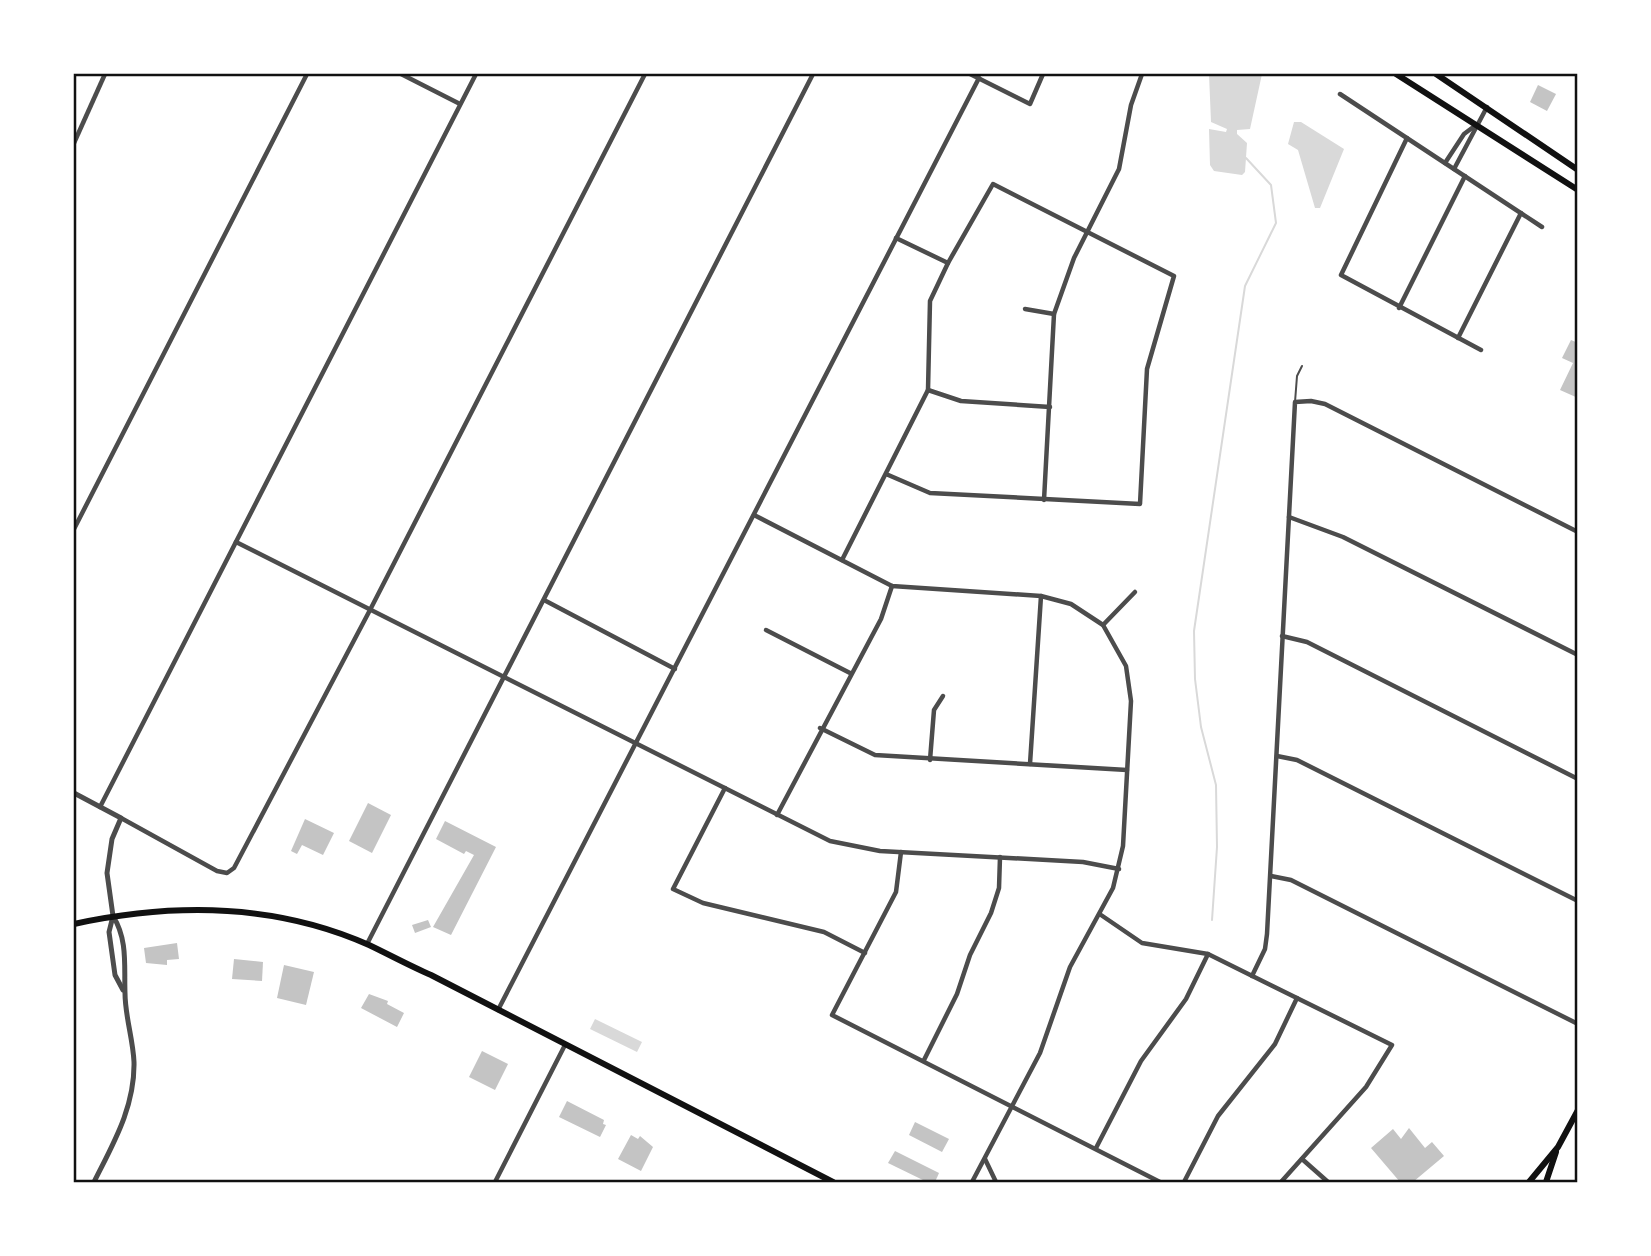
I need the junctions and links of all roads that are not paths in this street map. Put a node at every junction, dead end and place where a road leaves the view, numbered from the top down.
1 (105, 74) edge
2 (307, 74) edge
3 (401, 74) edge
4 (476, 74) edge
5 (645, 74) edge
6 (813, 74) edge
7 (970, 74) edge
8 (1043, 74) edge
9 (1142, 74) edge
10 (1396, 74) edge
11 (1436, 74) edge
12 (979, 78) junction
13 (1340, 94) dead end
14 (460, 104) junction
15 (1488, 107) junction
16 (1477, 124) junction
17 (1407, 138) junction
18 (74, 143) edge
19 (1445, 163) junction
20 (1454, 169) junction
21 (1577, 170) edge
22 (1465, 176) junction
23 (1577, 190) edge
24 (1521, 213) junction
25 (1542, 227) dead end
26 (1087, 231) junction
27 (896, 238) junction
28 (948, 263) junction
29 (1399, 308) junction
30 (1025, 309) dead end
31 (1054, 314) junction
32 (1458, 338) junction
33 (1481, 350) dead end
34 (1302, 366) dead end
35 (928, 390) junction
36 (1296, 402) junction
37 (1049, 407) junction
38 (886, 474) junction
39 (1044, 500) junction
40 (754, 515) junction
41 (1289, 517) junction
42 (74, 529) edge
43 (1577, 532) edge
44 (236, 542) junction
45 (842, 560) junction
46 (892, 586) junction
47 (1135, 592) dead end
48 (1041, 596) junction
49 (544, 600) junction
50 (370, 610) junction
51 (1103, 625) junction
52 (766, 630) dead end
53 (1282, 636) junction
54 (1577, 655) edge
55 (675, 669) junction
56 (849, 673) junction
57 (502, 678) junction
58 (943, 696) dead end
59 (820, 728) junction
60 (636, 745) junction
61 (1277, 756) junction
62 (930, 760) junction
63 (1030, 764) junction
64 (1127, 770) junction
65 (1577, 779) edge
66 (725, 788) junction
67 (74, 793) edge
68 (100, 807) junction
69 (777, 815) junction
70 (121, 818) junction
71 (901, 852) junction
72 (1000, 858) junction
73 (1119, 869) junction
74 (1271, 876) junction
75 (1577, 901) edge
76 (1101, 915) junction
77 (113, 916) junction
78 (74, 924) edge
79 (367, 944) junction
80 (866, 953) junction
81 (1208, 954) junction
82 (1252, 976) junction
83 (125, 993) junction
84 (1297, 998) junction
85 (498, 1010) junction
86 (1577, 1024) edge
87 (565, 1045) junction
88 (923, 1060) junction
89 (1013, 1106) junction
90 (1577, 1110) edge
91 (1558, 1147) junction
92 (1096, 1149) junction
93 (1302, 1158) junction
94 (985, 1159) junction
95 (94, 1182) edge
96 (495, 1182) edge
97 (834, 1182) edge
98 (972, 1182) edge
99 (996, 1182) edge
100 (1160, 1182) edge
101 (1184, 1182) edge
102 (1281, 1182) edge
103 (1328, 1182) edge
104 (1529, 1182) edge
105 (1546, 1182) edge

1 - 18 street
2 - 42 street
3 - 14 street
4 - 14 street
5 - 50 street
6 - 49 street
7 - 12 street
8 - 12 street
9 - 26 street
10 - 16 main road
11 - 15 main road
12 - 27 street
13 - 17 street
14 - 44 street
15 - 16 street
15 - 21 main road
16 - 19 street
16 - 20 street
16 - 23 main road
17 - 19 street
17 - 29 street
19 - 20 street
20 - 22 street
22 - 24 street
22 - 29 street
24 - 25 street
24 - 32 street
26 - 28 street
26 - 31 street
26 - 39 street
27 - 28 street
27 - 40 street
28 - 35 street
29 - 32 street
30 - 31 street
31 - 37 street
32 - 33 street
34 - 36 lane
35 - 37 street
35 - 38 street
36 - 41 street
36 - 43 street
37 - 39 street
38 - 39 street
38 - 45 street
40 - 45 street
40 - 55 street
41 - 53 street
41 - 54 street
44 - 50 street
44 - 68 street
45 - 46 street
46 - 48 street
46 - 56 street
47 - 51 street
48 - 51 street
48 - 63 street
49 - 55 street
49 - 57 street
50 - 57 street
50 - 70 street
51 - 64 street
52 - 56 street
53 - 61 street
53 - 65 street
55 - 60 street
56 - 59 street
57 - 60 street
57 - 79 street
58 - 62 street
59 - 62 street
59 - 69 street
60 - 66 street
60 - 85 street
61 - 74 street
61 - 75 street
62 - 63 street
63 - 64 street
64 - 73 street
66 - 69 street
66 - 80 street
67 - 68 street
68 - 70 street
69 - 71 street
70 - 77 street
71 - 72 street
71 - 80 street
72 - 73 street
72 - 88 street
73 - 76 street
74 - 82 street
74 - 86 street
76 - 81 street
76 - 89 street
77 - 78 main road
77 - 79 main road
77 - 83 street
77 - 83 street
79 - 85 main road
80 - 88 street
81 - 82 street
81 - 92 street
82 - 84 street
83 - 95 street
84 - 93 street
84 - 101 street
85 - 87 main road
87 - 96 street
87 - 97 main road
88 - 89 street
89 - 92 street
89 - 94 street
90 - 91 main road
91 - 104 main road
91 - 105 main road
92 - 100 street
93 - 102 street
93 - 103 street
94 - 98 street
94 - 99 street

